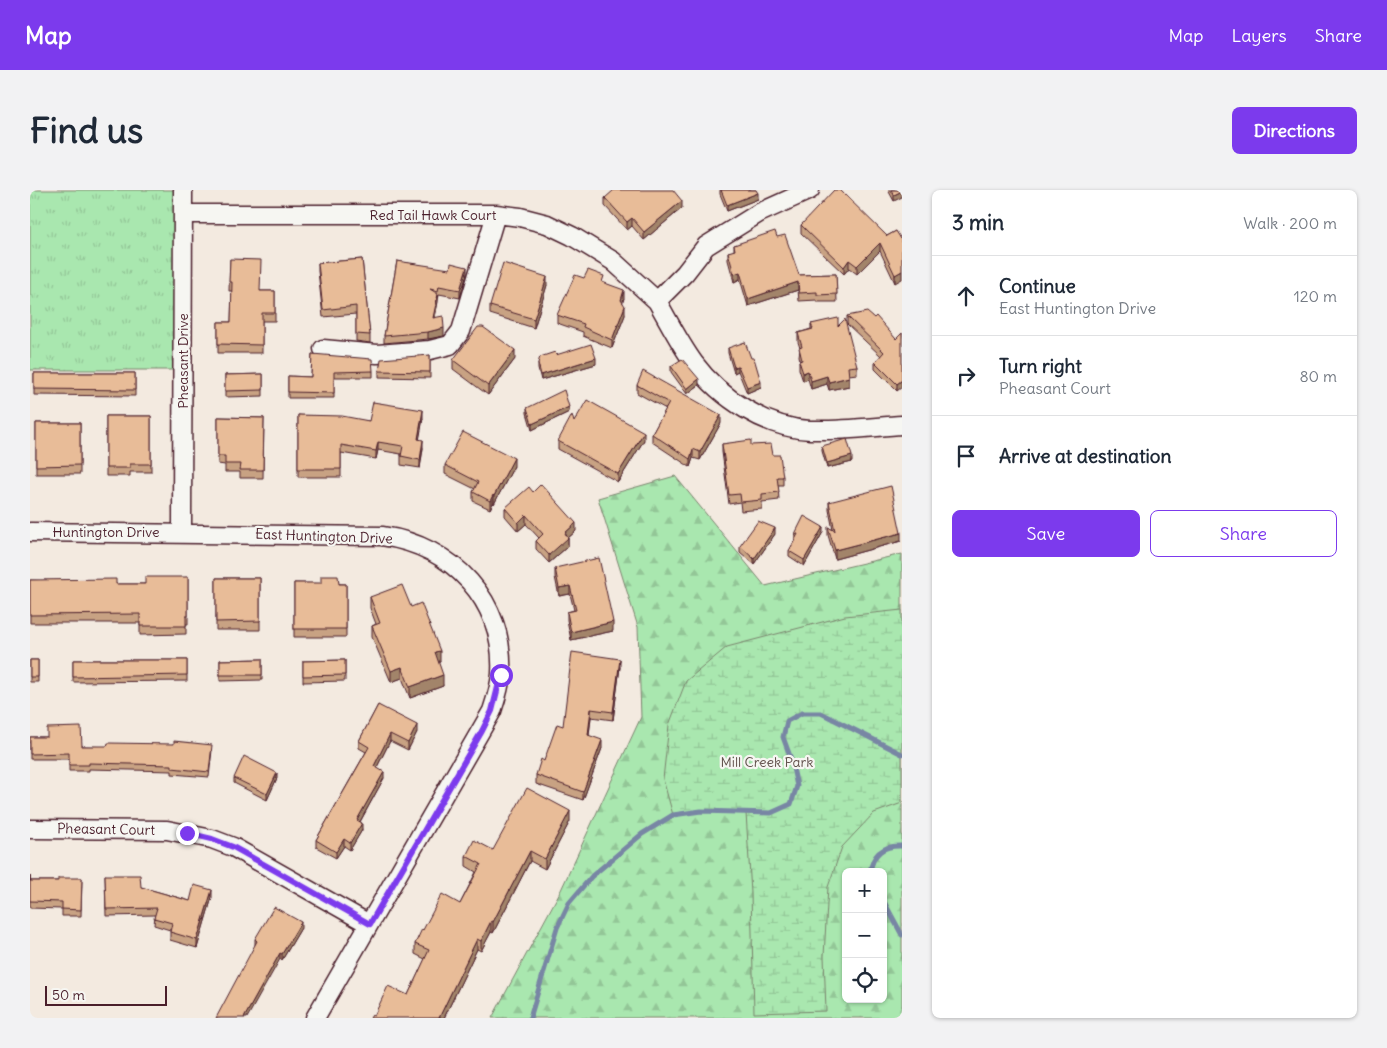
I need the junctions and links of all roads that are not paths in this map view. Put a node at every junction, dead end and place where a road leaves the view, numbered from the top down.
1 (184, 190) edge
2 (810, 190) edge
3 (184, 214) junction
4 (496, 214) junction
5 (657, 301) junction
6 (323, 349) dead end
7 (902, 425) edge
8 (30, 532) edge
9 (182, 532) junction
10 (30, 829) edge
11 (370, 924) junction
12 (315, 1018) edge

1 - 3 street, Pheasant Drive
2 - 5 street
3 - 4 street, Red Tail Hawk Court
3 - 9 street, Pheasant Drive
4 - 5 street, Red Tail Hawk Court
4 - 6 street
5 - 7 street, Red Tail Hawk Court
8 - 9 street, Huntington Drive
9 - 11 street, East Huntington Drive
10 - 11 street, Pheasant Court
11 - 12 street, East Huntington Drive

